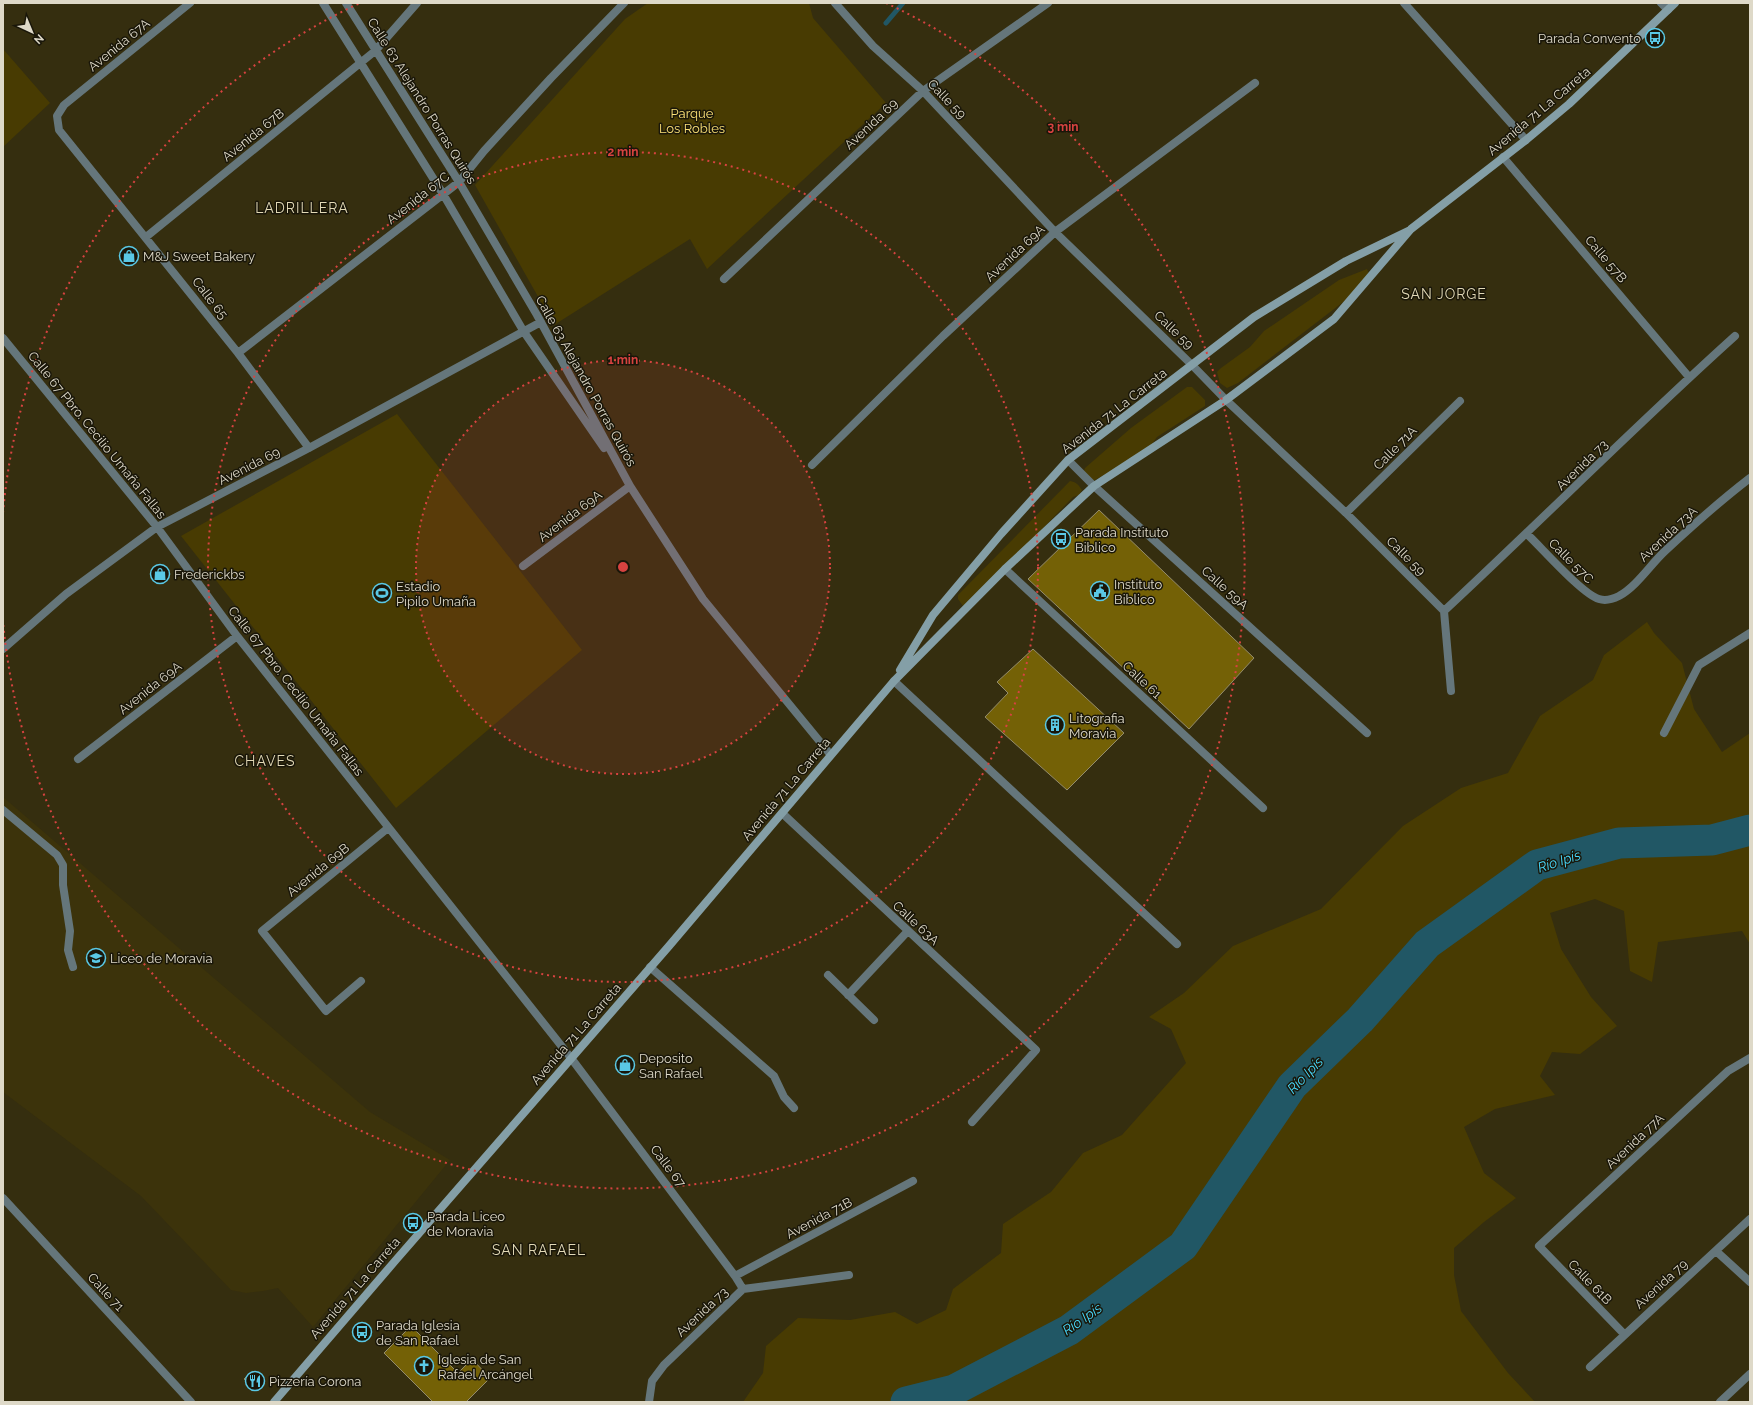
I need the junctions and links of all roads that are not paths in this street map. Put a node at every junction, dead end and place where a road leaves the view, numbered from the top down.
1 (190, 3) edge
2 (323, 3) edge
3 (346, 3) edge
4 (417, 3) edge
5 (624, 3) edge
6 (835, 3) edge
7 (1048, 3) edge
8 (1404, 3) edge
9 (1661, 3) edge
10 (1675, 3) edge
11 (1668, 10) junction
12 (376, 52) junction
13 (361, 64) junction
14 (1255, 83) dead end
15 (923, 91) junction
16 (64, 105) joint
17 (1526, 140) junction
18 (1504, 157) junction
19 (459, 182) junction
20 (443, 194) junction
21 (1411, 230) junction
22 (1055, 232) junction
23 (146, 237) junction
24 (724, 279) dead end
25 (541, 322) junction
26 (524, 332) junction
27 (1736, 336) dead end
28 (3, 338) edge
29 (238, 353) junction
30 (1192, 365) junction
31 (1689, 377) junction
32 (1226, 400) junction
33 (1460, 401) dead end
34 (309, 448) junction
35 (1068, 460) junction
36 (812, 465) dead end
37 (1750, 478) edge
38 (630, 486) junction
39 (1094, 486) junction
40 (1346, 513) junction
41 (157, 527) junction
42 (1527, 534) junction
43 (523, 566) dead end
44 (1005, 569) junction
45 (1601, 600) joint
46 (1444, 611) junction
47 (1750, 633) edge
48 (237, 636) junction
49 (3, 649) edge
50 (894, 681) junction
51 (1451, 691) dead end
52 (1367, 733) dead end
53 (1664, 733) dead end
54 (830, 754) junction
55 (78, 759) dead end
56 (1263, 808) dead end
57 (3, 810) edge
58 (782, 813) junction
59 (388, 828) junction
60 (907, 932) junction
61 (1177, 944) dead end
62 (73, 967) dead end
63 (650, 967) junction
64 (828, 975) dead end
65 (361, 981) dead end
66 (848, 995) junction
67 (874, 1020) dead end
68 (571, 1058) junction
69 (1750, 1058) edge
70 (794, 1108) dead end
71 (972, 1122) dead end
72 (913, 1181) dead end
73 (3, 1198) edge
74 (1750, 1219) edge
75 (1540, 1246) joint
76 (1716, 1251) junction
77 (849, 1275) dead end
78 (735, 1276) junction
79 (1750, 1282) edge
80 (743, 1289) junction
81 (1624, 1334) junction
82 (1590, 1367) dead end
83 (1750, 1374) edge
84 (191, 1402) edge
85 (274, 1402) edge
86 (649, 1402) edge
87 (1720, 1402) edge

1 - 16 street, Avenida 67A
2 - 13 street
3 - 12 street, Calle 63 Alejandro Porras Quirós
4 - 12 street, Avenida 67B
5 - 19 street, Avenida 67C
6 - 15 street, Calle 59
7 - 15 street, Avenida 69
8 - 17 street
9 - 11 street
10 - 11 street, Avenida 71 La Carreta
11 - 17 street, Avenida 71 La Carreta
12 - 13 street, Avenida 67B
12 - 19 street, Calle 63 Alejandro Porras Quirós
13 - 20 street
13 - 23 street, Avenida 67B
14 - 22 street, Avenida 69A
15 - 22 street, Calle 59
15 - 24 street, Avenida 69
16 - 23 street, Calle 65
17 - 18 street, Avenida 71 La Carreta
18 - 21 street, Avenida 71 La Carreta
18 - 31 street, Calle 57B
19 - 20 street, Avenida 67C
19 - 25 street, Calle 63 Alejandro Porras Quirós
20 - 26 street
20 - 29 street, Avenida 67C
21 - 30 street, Avenida 71 La Carreta
21 - 32 street, Avenida 71 La Carreta
22 - 30 street, Calle 59
22 - 36 street, Avenida 69A
23 - 29 street, Calle 65
25 - 26 street, Avenida 69
25 - 38 street, Calle 63 Alejandro Porras Quirós
26 - 34 street, Avenida 69
26 - 38 street
27 - 31 street, Avenida 73
28 - 41 street, Calle 67 Pbro. Cecilio Umaña Fallas
29 - 34 street, Calle 65
30 - 32 street, Calle 59
30 - 35 street, Avenida 71 La Carreta
31 - 42 street, Avenida 73
32 - 39 street, Avenida 71 La Carreta
32 - 40 street, Calle 59
33 - 40 street, Calle 71A
34 - 41 street, Avenida 69
35 - 39 street, Calle 59A
35 - 50 street, Avenida 71 La Carreta
37 - 45 street, Avenida 73A
38 - 43 street, Avenida 69A
38 - 54 street, Calle 63 Alejandro Porras Quirós
39 - 44 street, Avenida 71 La Carreta
39 - 52 street, Calle 59A
40 - 46 street, Calle 59
41 - 48 street, Calle 67 Pbro. Cecilio Umaña Fallas
41 - 49 street, Avenida 69
42 - 45 street, Calle 57C
42 - 46 street, Avenida 73
44 - 50 street, Avenida 71 La Carreta
44 - 56 street, Calle 61
46 - 51 street
47 - 53 street
48 - 55 street, Avenida 69A
48 - 59 street, Calle 67 Pbro. Cecilio Umaña Fallas
50 - 54 street, Avenida 71 La Carreta
50 - 61 street
54 - 58 street, Avenida 71 La Carreta
57 - 62 street
58 - 60 street, Calle 63A
58 - 63 street, Avenida 71 La Carreta
59 - 65 street, Avenida 69B
59 - 68 street, Calle 67 Pbro. Cecilio Umaña Fallas
60 - 66 street
60 - 71 street, Calle 63A
63 - 68 street, Avenida 71 La Carreta
63 - 70 street
64 - 66 street
66 - 67 street
68 - 78 street, Calle 67
68 - 85 street, Avenida 71 La Carreta
69 - 75 street, Avenida 77A
72 - 78 street, Avenida 71B
73 - 84 street, Calle 71
74 - 76 street, Avenida 79
75 - 81 street, Calle 61B
76 - 79 street
76 - 81 street, Avenida 79
77 - 80 street, Avenida 73
78 - 80 street, Calle 67
80 - 86 street, Avenida 73
81 - 82 street, Avenida 79
83 - 87 street

